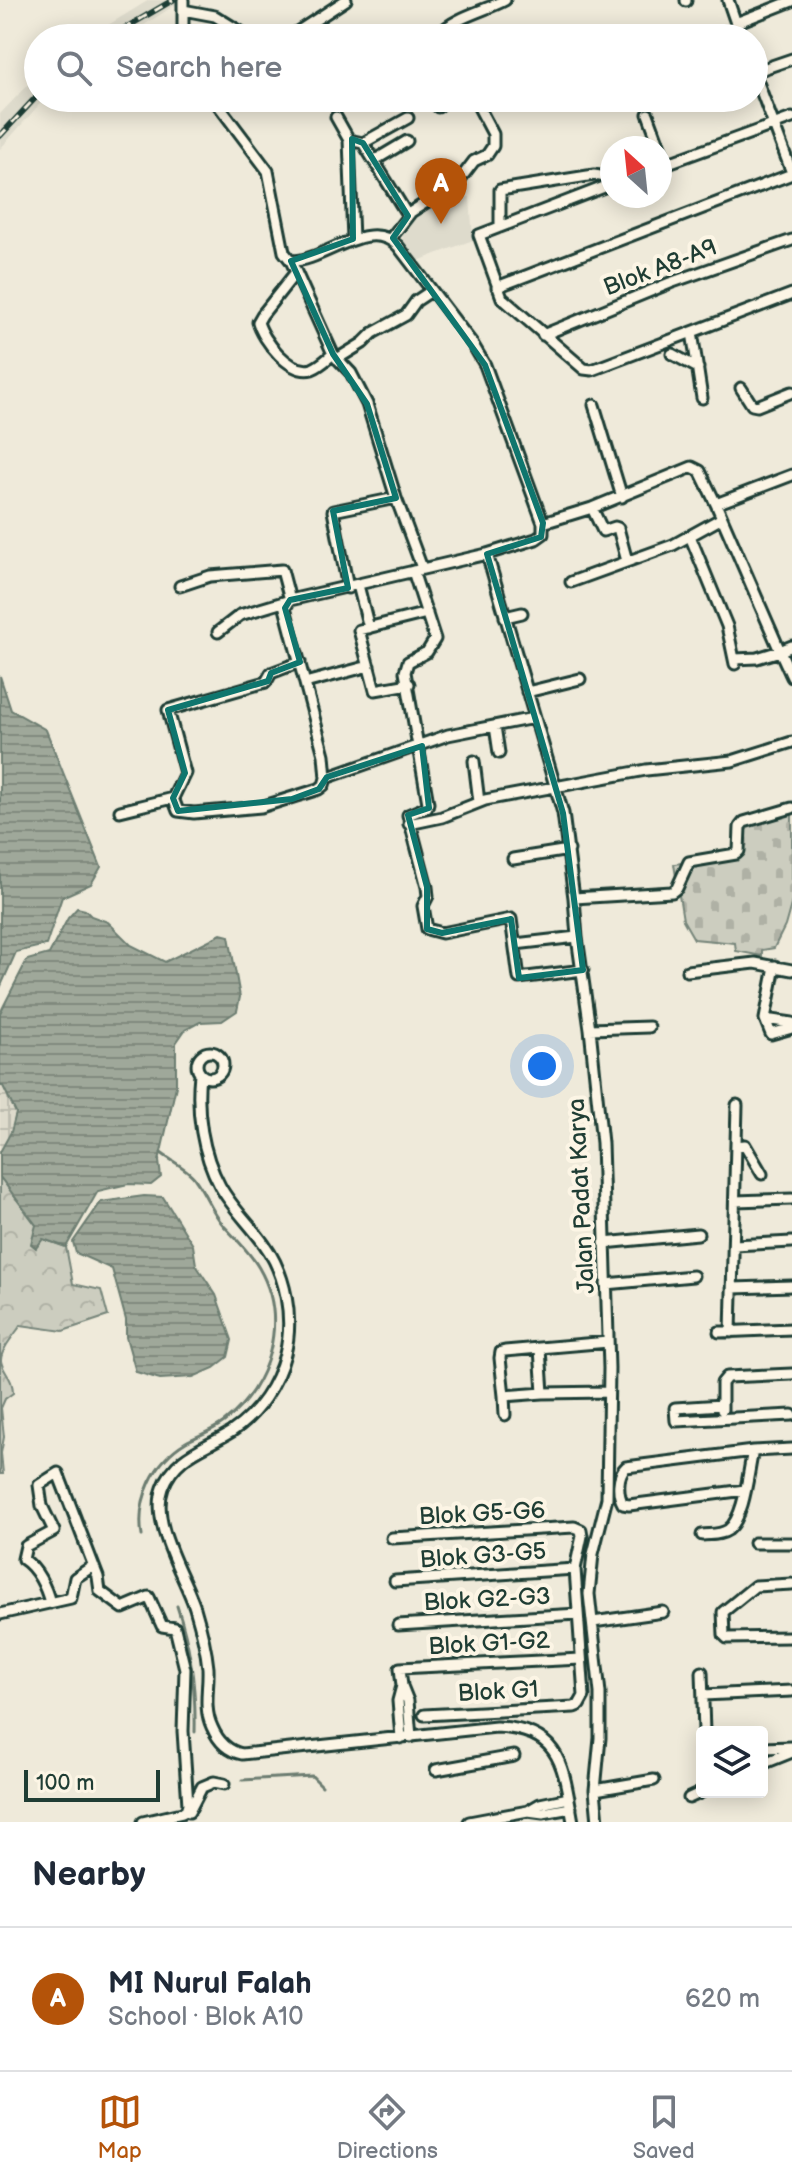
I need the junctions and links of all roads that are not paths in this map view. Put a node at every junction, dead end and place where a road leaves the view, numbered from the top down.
1 (346, 0) edge
2 (505, 0) edge
3 (728, 0) edge
4 (792, 1) edge
5 (183, 5) edge
6 (736, 23) joint
7 (228, 24) edge
8 (309, 24) edge
9 (452, 24) edge
10 (792, 59) edge
11 (768, 67) edge
12 (768, 108) edge
13 (224, 112) edge
14 (481, 112) edge
15 (648, 114) dead end
16 (336, 117) dead end
17 (408, 118) dead end
18 (792, 118) edge
19 (774, 124) junction
20 (655, 136) edge
21 (349, 140) junction
22 (407, 141) dead end
23 (363, 143) junction
24 (375, 160) junction
25 (672, 161) edge
26 (792, 174) edge
27 (600, 177) edge
28 (600, 186) edge
29 (408, 216) junction
30 (500, 227) junction
31 (391, 238) junction
32 (353, 239) junction
33 (792, 240) edge
34 (291, 261) junction
35 (296, 272) junction
36 (497, 287) junction
37 (431, 291) junction
38 (792, 294) edge
39 (692, 332) junction
40 (543, 335) junction
41 (672, 354) dead end
42 (335, 357) junction
43 (698, 368) junction
44 (741, 388) dead end
45 (792, 392) edge
46 (702, 398) dead end
47 (594, 405) dead end
48 (792, 475) edge
49 (622, 497) junction
50 (396, 498) junction
51 (716, 504) junction
52 (592, 508) junction
53 (722, 518) junction
54 (543, 523) junction
55 (690, 536) junction
56 (487, 554) junction
57 (627, 561) junction
58 (418, 570) junction
59 (571, 582) dead end
60 (180, 586) dead end
61 (353, 586) junction
62 (290, 600) junction
63 (427, 613) junction
64 (522, 613) dead end
65 (505, 617) junction
66 (369, 628) junction
67 (218, 632) dead end
68 (792, 646) edge
69 (780, 651) junction
70 (300, 662) junction
71 (369, 666) junction
72 (792, 677) edge
73 (580, 679) dead end
74 (305, 683) junction
75 (409, 684) junction
76 (527, 692) junction
77 (534, 718) junction
78 (495, 726) junction
79 (792, 742) edge
80 (419, 747) junction
81 (499, 753) dead end
82 (474, 761) dead end
83 (326, 778) junction
84 (556, 788) junction
85 (173, 798) junction
86 (479, 802) junction
87 (792, 808) edge
88 (120, 811) dead end
89 (409, 824) junction
90 (569, 850) junction
91 (513, 859) dead end
92 (574, 898) junction
93 (577, 937) junction
94 (515, 944) junction
95 (775, 966) junction
96 (583, 970) junction
97 (792, 970) edge
98 (687, 971) dead end
99 (792, 1026) edge
100 (649, 1027) dead end
101 (590, 1029) junction
102 (200, 1074) dead end
103 (737, 1105) dead end
104 (736, 1146) junction
105 (762, 1174) dead end
106 (792, 1199) edge
107 (735, 1201) junction
108 (698, 1234) dead end
109 (792, 1242) edge
110 (604, 1243) junction
111 (734, 1245) junction
112 (693, 1276) dead end
113 (606, 1284) junction
114 (792, 1286) edge
115 (733, 1288) junction
116 (792, 1329) edge
117 (719, 1332) dead end
118 (731, 1332) junction
119 (608, 1342) junction
120 (540, 1349) junction
121 (792, 1374) edge
122 (608, 1392) junction
123 (543, 1393) junction
124 (504, 1396) junction
125 (722, 1405) junction
126 (505, 1415) dead end
127 (792, 1415) edge
128 (723, 1418) junction
129 (792, 1449) edge
130 (753, 1451) junction
131 (745, 1490) junction
132 (702, 1535) dead end
133 (392, 1538) dead end
134 (754, 1543) dead end
135 (792, 1543) edge
136 (93, 1566) junction
137 (575, 1569) junction
138 (395, 1581) dead end
139 (792, 1584) edge
140 (50, 1603) junction
141 (663, 1612) dead end
142 (0, 1614) edge
143 (578, 1614) junction
144 (593, 1622) junction
145 (398, 1625) dead end
146 (792, 1637) edge
147 (581, 1659) junction
148 (702, 1672) dead end
149 (792, 1691) edge
150 (703, 1695) junction
151 (424, 1715) dead end
152 (704, 1726) edge
153 (406, 1738) junction
154 (768, 1748) edge
155 (792, 1750) edge
156 (514, 1756) dead end
157 (768, 1761) edge
158 (436, 1770) dead end
159 (654, 1780) dead end
160 (224, 1784) dead end
161 (595, 1790) junction
162 (696, 1795) edge
163 (689, 1798) dead end
164 (570, 1803) junction
165 (186, 1811) junction
166 (143, 1822) edge
167 (469, 1822) edge
168 (573, 1822) edge
169 (598, 1822) edge

1 - 8 street
2 - 9 street
3 - 6 street
4 - 6 street
5 - 7 street
10 - 11 street
12 - 19 street
13 - 34 street
14 - 29 street
15 - 20 street
16 - 21 street
17 - 23 street
18 - 19 street
19 - 25 street
19 - 26 street
21 - 23 street
21 - 32 street
22 - 24 street
23 - 24 street
24 - 29 street
26 - 36 street
27 - 30 street
28 - 30 street
29 - 31 street
30 - 36 street
31 - 32 street
31 - 37 street
32 - 34 street
33 - 40 street, Blok A8-A9
34 - 35 street
35 - 42 street
35 - 42 street
36 - 40 street
37 - 42 street
37 - 54 street
38 - 39 street
39 - 40 street
39 - 43 street
41 - 43 street
42 - 50 street
43 - 46 street
44 - 45 street
47 - 49 street
48 - 51 street
49 - 51 street
49 - 52 street
50 - 58 street
50 - 61 street
51 - 53 street
52 - 54 street
52 - 57 street
53 - 55 street
53 - 69 street
54 - 56 street
55 - 57 street
55 - 69 street
56 - 58 street
56 - 65 street, Jalan Padat Karya
57 - 59 street
58 - 61 street
58 - 63 street
60 - 62 street
61 - 62 street
61 - 66 street
62 - 67 street
62 - 70 street
63 - 66 street
63 - 75 street
64 - 65 street
65 - 76 street, Jalan Padat Karya
66 - 71 street
68 - 69 street
69 - 72 street
70 - 74 street
70 - 85 street
71 - 74 street
71 - 75 street
73 - 76 street
74 - 83 street
75 - 80 street
76 - 77 street, Jalan Padat Karya
77 - 78 street
77 - 84 street, Jalan Padat Karya
78 - 80 street
78 - 81 street
79 - 84 street
80 - 83 street
80 - 89 street
82 - 86 street
83 - 85 street
84 - 86 street
84 - 90 street, Jalan Padat Karya
85 - 88 street
86 - 89 street
87 - 92 street
89 - 94 street
90 - 91 street
90 - 92 street, Jalan Padat Karya
92 - 93 street, Jalan Padat Karya
93 - 94 street
93 - 96 street, Jalan Padat Karya
94 - 96 street
95 - 97 street
95 - 98 street
95 - 99 street
96 - 101 street, Jalan Padat Karya
100 - 101 street
101 - 110 street, Jalan Padat Karya
102 - 153 street
103 - 104 street
104 - 105 street
104 - 107 street
106 - 107 street
107 - 111 street
108 - 110 street
109 - 111 street
110 - 113 street, Jalan Padat Karya
111 - 115 street
112 - 113 street
113 - 119 street, Jalan Padat Karya
114 - 115 street
115 - 118 street
116 - 118 street
117 - 118 street
119 - 120 street
119 - 122 street, Jalan Padat Karya
120 - 123 street
120 - 124 street
121 - 125 street
122 - 123 street
122 - 144 street, Jalan Padat Karya
123 - 124 street
124 - 126 street
125 - 128 street
125 - 128 street
127 - 128 street
129 - 130 street
130 - 131 street
130 - 131 street
131 - 132 street
133 - 137 street, Blok G5-G6
134 - 135 street
136 - 140 street
136 - 140 street
136 - 165 street
137 - 138 street, Blok G3-G5
137 - 143 street
139 - 146 street
140 - 142 street
141 - 144 street
143 - 145 street, Blok G2-G3
143 - 147 street
144 - 161 street, Jalan Padat Karya
147 - 151 street, Blok G1
147 - 153 street, Blok G1-G2
148 - 150 street
149 - 150 street
150 - 152 street
153 - 164 street
154 - 155 street
155 - 157 street
156 - 158 street
159 - 161 street
160 - 165 street
161 - 169 street, Jalan Padat Karya
162 - 163 street
164 - 167 street
164 - 168 street
165 - 166 street

